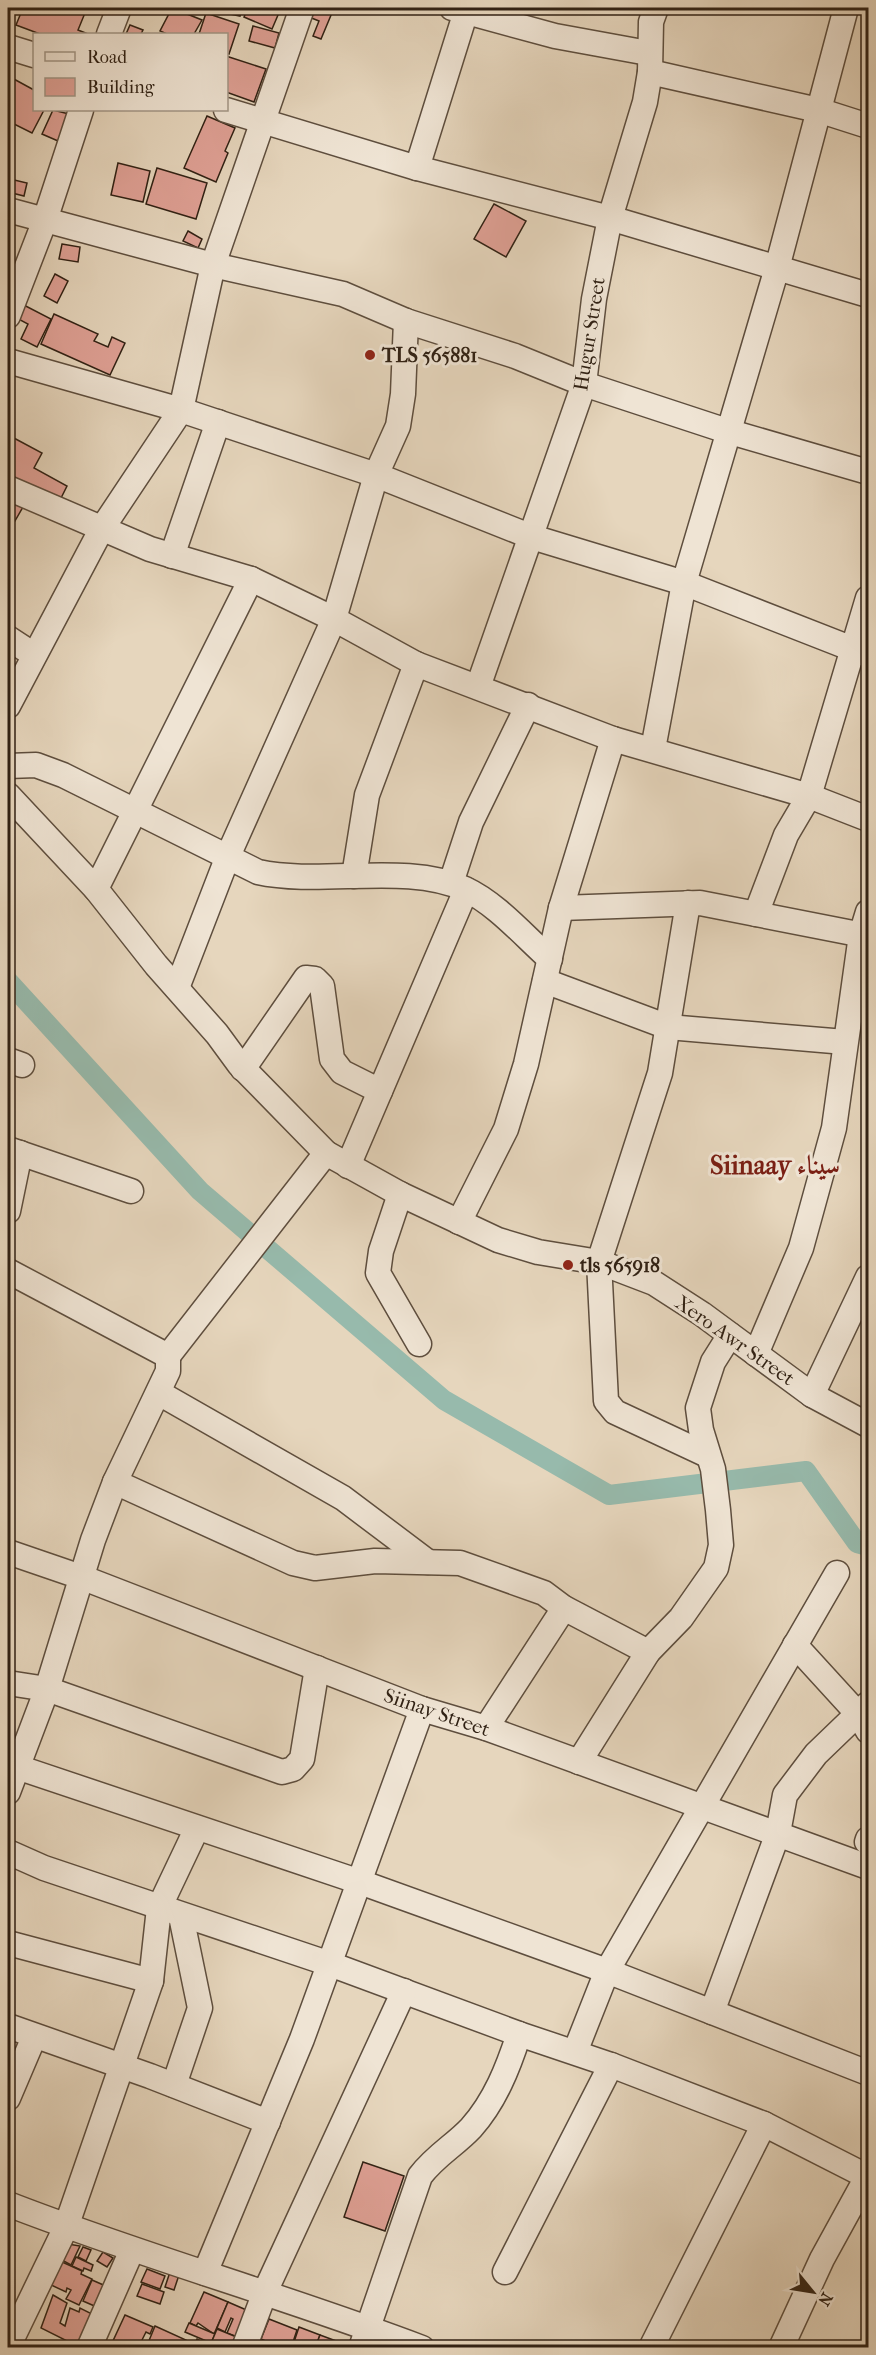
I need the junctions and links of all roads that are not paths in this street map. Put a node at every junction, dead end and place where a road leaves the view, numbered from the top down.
1 (119, 8) edge
2 (302, 8) edge
3 (656, 8) edge
4 (846, 8) edge
5 (462, 9) edge
6 (109, 33) edge
7 (8, 48) edge
8 (33, 55) edge
9 (649, 62) junction
10 (818, 110) junction
11 (81, 111) edge
12 (228, 111) edge
13 (261, 119) junction
14 (868, 126) edge
15 (417, 168) junction
16 (8, 210) edge
17 (610, 218) junction
18 (45, 220) junction
19 (213, 265) junction
20 (777, 268) junction
21 (868, 294) edge
22 (8, 316) edge
23 (406, 321) junction
24 (8, 361) edge
25 (584, 384) junction
26 (181, 410) junction
27 (218, 422) junction
28 (727, 431) junction
29 (868, 472) edge
30 (376, 475) junction
31 (8, 488) edge
32 (101, 530) junction
33 (532, 537) junction
34 (172, 556) junction
35 (251, 579) junction
36 (684, 583) junction
37 (868, 598) edge
38 (334, 619) junction
39 (8, 638) edge
40 (861, 653) edge
41 (34, 655) junction
42 (416, 664) junction
43 (478, 687) junction
44 (528, 705) junction
45 (8, 706) edge
46 (613, 739) junction
47 (653, 749) junction
48 (8, 766) edge
49 (8, 795) edge
50 (809, 796) junction
51 (137, 812) junction
52 (868, 819) edge
53 (228, 856) junction
54 (354, 876) junction
55 (459, 886) junction
56 (96, 889) junction
57 (688, 903) junction
58 (561, 908) junction
59 (868, 912) edge
60 (756, 914) junction
61 (865, 935) edge
62 (548, 970) junction
63 (177, 988) junction
64 (668, 1027) junction
65 (845, 1042) junction
66 (243, 1069) junction
67 (380, 1091) junction
68 (14, 1151) edge
69 (326, 1153) junction
70 (348, 1166) junction
71 (131, 1191) dead end
72 (400, 1194) junction
73 (8, 1211) edge
74 (459, 1222) junction
75 (599, 1262) junction
76 (8, 1271) edge
77 (868, 1277) edge
78 (730, 1335) junction
79 (419, 1344) dead end
80 (756, 1354) junction
81 (168, 1356) junction
82 (159, 1393) junction
83 (812, 1395) junction
84 (868, 1425) edge
85 (710, 1462) junction
86 (115, 1482) junction
87 (8, 1552) edge
88 (428, 1562) junction
89 (837, 1573) dead end
90 (81, 1577) junction
91 (564, 1608) junction
92 (795, 1645) junction
93 (648, 1652) junction
94 (317, 1668) junction
95 (8, 1683) edge
96 (47, 1689) junction
97 (422, 1709) junction
98 (865, 1716) edge
99 (486, 1728) junction
100 (579, 1762) junction
101 (12, 1766) edge
102 (8, 1792) edge
103 (701, 1805) junction
104 (197, 1828) junction
105 (778, 1833) junction
106 (8, 1852) edge
107 (868, 1867) edge
108 (360, 1882) junction
109 (170, 1912) junction
110 (8, 1943) edge
111 (330, 1964) junction
112 (607, 1971) junction
113 (152, 1981) junction
114 (404, 1991) junction
115 (712, 2012) junction
116 (8, 2026) edge
117 (519, 2034) junction
118 (34, 2037) junction
119 (575, 2052) junction
120 (610, 2065) junction
121 (123, 2067) junction
122 (868, 2073) edge
123 (174, 2085) junction
124 (8, 2098) edge
125 (268, 2122) junction
126 (764, 2124) junction
127 (868, 2177) edge
128 (8, 2204) edge
129 (66, 2227) junction
130 (132, 2250) junction
131 (505, 2272) dead end
132 (205, 2273) junction
133 (265, 2292) junction
134 (364, 2337) edge
135 (8, 2347) edge
136 (89, 2348) edge
137 (244, 2348) edge
138 (422, 2348) edge
139 (651, 2348) edge
140 (781, 2348) edge

1 - 6 street
2 - 13 street
3 - 9 street, Hugur Street
4 - 10 street
5 - 9 street
5 - 15 street
7 - 8 street
9 - 10 street
9 - 17 street, Hugur Street
10 - 14 street
10 - 20 street
11 - 18 street
12 - 13 street
13 - 15 street
13 - 19 street
15 - 17 street
16 - 18 street
17 - 20 street
17 - 25 street, Hugur Street
18 - 19 street
18 - 22 street
19 - 23 street
19 - 26 street
20 - 21 street
20 - 28 street
23 - 25 street
23 - 30 street
24 - 26 street
25 - 28 street
25 - 33 street, Hugur Street
26 - 27 street
26 - 32 street
27 - 30 street
27 - 34 street
28 - 29 street
28 - 36 street
30 - 33 street
30 - 38 street
31 - 32 street
32 - 34 street
32 - 41 street
33 - 36 street
33 - 43 street, Hugur Street
34 - 35 street
35 - 38 street
35 - 51 street
36 - 40 street
36 - 47 street
37 - 40 street
38 - 42 street
38 - 53 street
39 - 41 street
40 - 50 street
41 - 45 street
42 - 43 street
42 - 54 street
43 - 44 street
44 - 46 street
44 - 55 street
46 - 47 street
46 - 58 street
47 - 50 street
48 - 51 street
49 - 56 street, Xero Awr Street
50 - 52 street
50 - 60 street
51 - 53 street
51 - 56 street
53 - 54 street
53 - 63 street
54 - 55 street
55 - 62 street
55 - 67 street
56 - 63 street, Xero Awr Street
57 - 58 street
57 - 60 street
57 - 64 street
58 - 62 street
59 - 61 street
60 - 61 street
61 - 65 street
62 - 64 street
62 - 74 street
63 - 66 street, Xero Awr Street
64 - 65 street
64 - 75 street
65 - 80 street
66 - 67 street
66 - 69 street, Xero Awr Street
67 - 70 street
68 - 71 street
68 - 73 street
69 - 70 street, Xero Awr Street
69 - 81 street
70 - 72 street, Xero Awr Street
72 - 74 street, Xero Awr Street
72 - 79 street
74 - 75 street, Xero Awr Street
75 - 78 street, Xero Awr Street
75 - 85 street
76 - 81 street
77 - 83 street
78 - 80 street, Xero Awr Street
78 - 85 street
80 - 83 street, Xero Awr Street
81 - 82 street
82 - 86 street
82 - 88 street
83 - 84 street, Xero Awr Street
85 - 93 street
86 - 88 street
86 - 90 street
87 - 90 street, Siinay Street
88 - 91 street
89 - 92 street
90 - 94 street, Siinay Street
90 - 96 street
91 - 93 street
91 - 99 street
92 - 98 street
92 - 103 street
93 - 100 street
94 - 96 street
94 - 97 street, Siinay Street
95 - 96 street
96 - 101 street
97 - 99 street, Siinay Street
97 - 108 street
98 - 105 street
99 - 100 street, Siinay Street
100 - 103 street, Siinay Street
101 - 102 street
101 - 104 street
103 - 105 street, Siinay Street
103 - 112 street
104 - 108 street
104 - 109 street
105 - 107 street, Siinay Street
105 - 115 street
106 - 109 street
108 - 111 street
108 - 112 street
109 - 111 street
109 - 113 street
109 - 123 street
110 - 113 street
111 - 114 street
111 - 125 street
112 - 115 street
112 - 119 street
113 - 121 street
114 - 117 street
114 - 133 street
115 - 122 street
116 - 118 street
117 - 119 street
117 - 134 street
118 - 121 street
118 - 124 street
119 - 120 street
120 - 126 street
120 - 131 street
121 - 123 street
121 - 129 street
123 - 125 street
125 - 132 street
126 - 127 street
126 - 139 street
127 - 140 street
128 - 129 street
129 - 130 street
129 - 135 street
130 - 132 street
130 - 136 street
132 - 133 street
133 - 134 street
133 - 137 street
134 - 138 street

